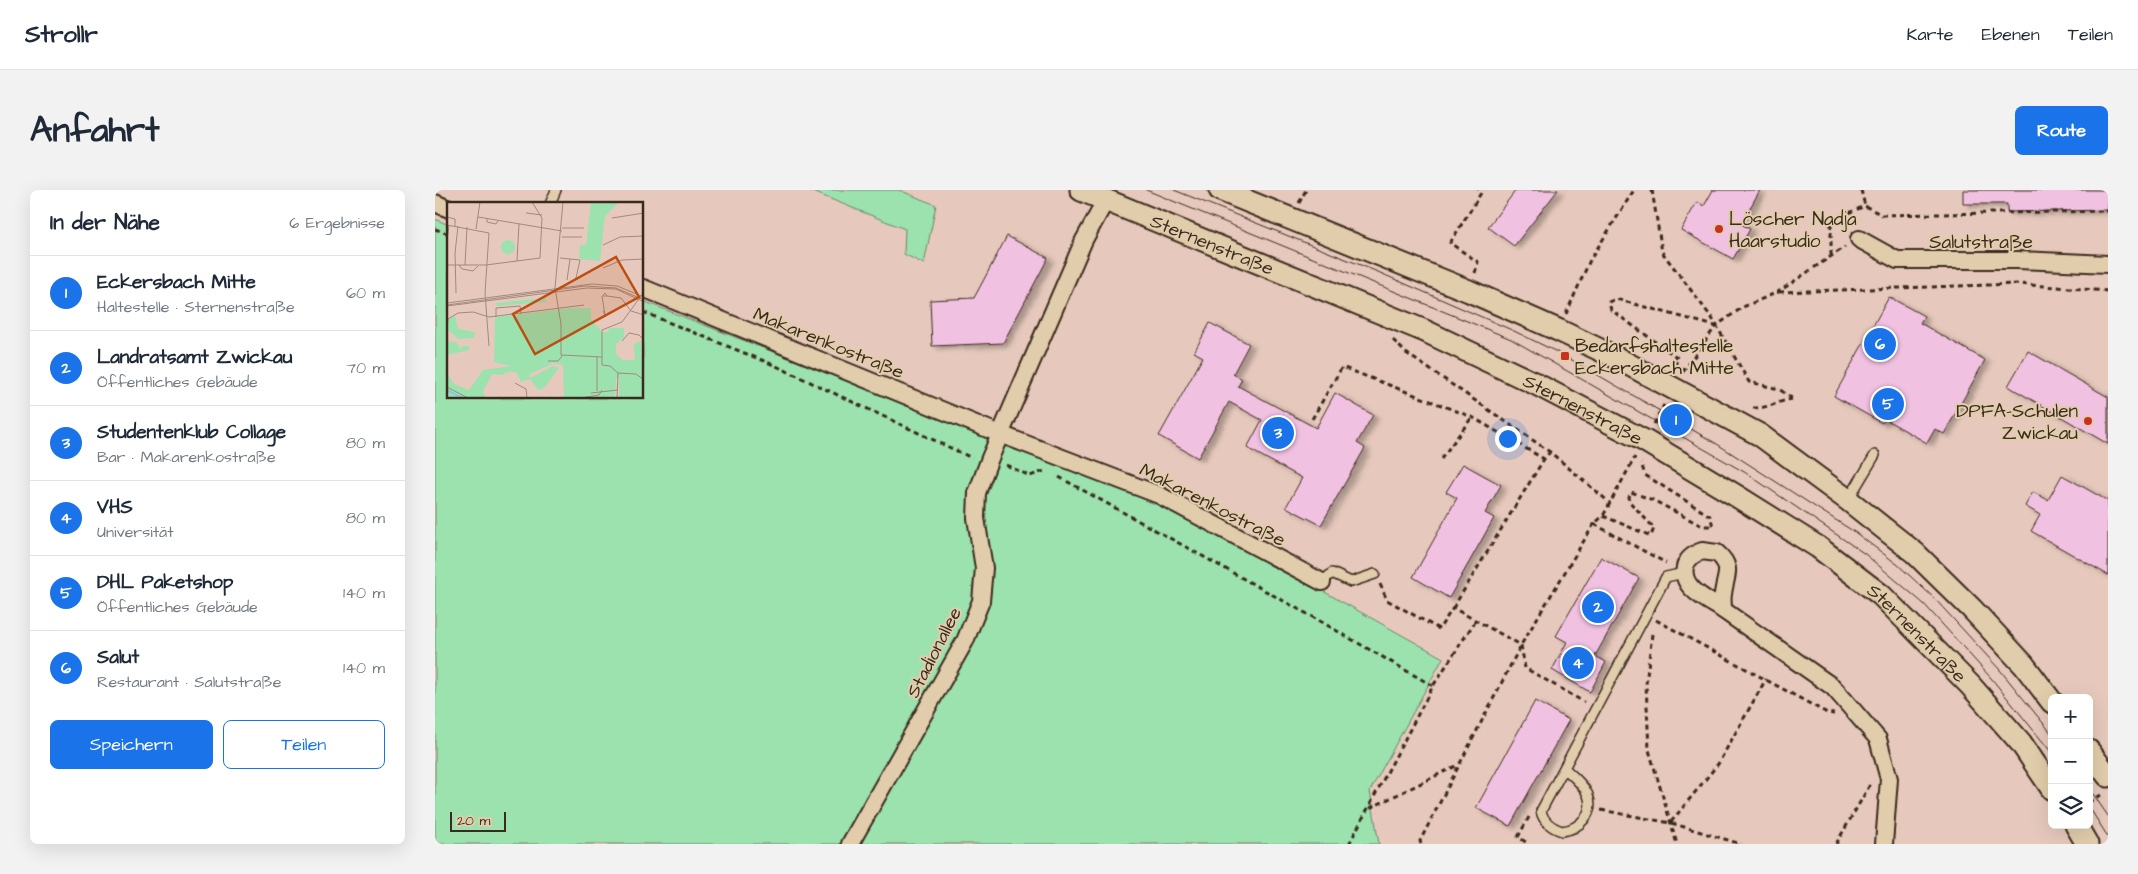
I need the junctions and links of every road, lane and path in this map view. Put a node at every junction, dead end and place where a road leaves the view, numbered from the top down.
1 (556, 190) edge
2 (1081, 190) edge
3 (1219, 190) edge
4 (1478, 190) edge
5 (1635, 190) edge
6 (1652, 190) edge
7 (1861, 190) edge
8 (1108, 195) edge
9 (551, 202) edge
10 (435, 203) edge
11 (1865, 206) junction
12 (447, 208) edge
13 (2108, 211) edge
14 (435, 228) edge
15 (447, 233) edge
16 (1859, 239) joint
17 (1831, 256) junction
18 (2108, 264) edge
19 (644, 288) edge
20 (1469, 290) junction
21 (2108, 291) edge
22 (1778, 292) junction
23 (644, 312) edge
24 (1716, 326) junction
25 (1558, 330) junction
26 (1393, 339) dead end
27 (1673, 389) junction
28 (1724, 414) junction
29 (1472, 417) junction
30 (1312, 419) dead end
31 (1000, 434) junction
32 (1640, 449) junction
33 (1551, 452) junction
34 (1875, 455) dead end
35 (989, 458) junction
36 (1441, 459) dead end
37 (1544, 459) junction
38 (1848, 500) junction
39 (1610, 503) junction
40 (1603, 516) junction
41 (1595, 524) junction
42 (1375, 574) joint
43 (1684, 574) junction
44 (1322, 582) joint
45 (1453, 608) junction
46 (1723, 610) junction
47 (1647, 615) junction
48 (1476, 620) junction
49 (1521, 645) junction
50 (1766, 679) junction
51 (1433, 686) junction
52 (2048, 697) edge
53 (1595, 709) junction
54 (1861, 718) junction
55 (2093, 756) edge
56 (1885, 759) junction
57 (1459, 765) junction
58 (1564, 768) junction
59 (2108, 776) edge
60 (2049, 784) edge
61 (2108, 790) edge
62 (2093, 799) edge
63 (1370, 808) junction
64 (1590, 808) junction
65 (1541, 811) junction
66 (1671, 823) junction
67 (2078, 829) edge
68 (1518, 837) junction
69 (850, 844) edge
70 (1349, 844) edge
71 (1421, 844) edge
72 (1518, 844) edge
73 (1529, 844) edge
74 (1677, 844) edge
75 (1741, 844) edge
76 (1836, 844) edge
77 (1884, 844) edge
78 (2087, 844) edge

1 - 9 lane
2 - 8 street, Sternenstraße
3 - 20 street
4 - 20 path
5 - 25 path
6 - 24 path
7 - 11 path
8 - 31 street
8 - 32 street, Sternenstraße
10 - 12 street
11 - 13 path
11 - 17 path
14 - 15 path
16 - 17 path
16 - 18 street, Salutstraße
17 - 22 path
19 - 31 street, Makarenkostraße
20 - 25 street
21 - 22 path
22 - 24 path
23 - 35 path
24 - 24 path
24 - 28 path
25 - 27 street
26 - 33 path
27 - 28 street
27 - 32 path
28 - 38 street
29 - 30 path
29 - 36 path
29 - 37 path
31 - 35 street, Stadionallee
31 - 44 street, Makarenkostraße
32 - 39 path
32 - 40 path
32 - 60 street, Sternenstraße
33 - 37 path
33 - 39 path
34 - 38 lane
35 - 51 path
35 - 69 street, Stadionallee
37 - 45 path
38 - 52 street
39 - 40 path
40 - 41 path
41 - 43 path
41 - 49 path
42 - 44 lane, Makarenkostraße
42 - 45 path
43 - 46 street
43 - 46 street
43 - 47 lane
45 - 48 path
46 - 54 street
47 - 50 path
47 - 53 lane
47 - 66 path
48 - 49 path
48 - 51 path
49 - 53 path
49 - 57 path
50 - 54 path
50 - 66 path
51 - 63 path
53 - 58 lane
54 - 56 street
55 - 59 street
56 - 76 path
56 - 77 street
57 - 63 path
57 - 71 path
58 - 64 lane
58 - 65 lane
61 - 62 path
63 - 70 path
64 - 65 lane
64 - 66 path
65 - 68 path
66 - 74 path
66 - 75 path
67 - 78 street
68 - 72 path
68 - 73 path

